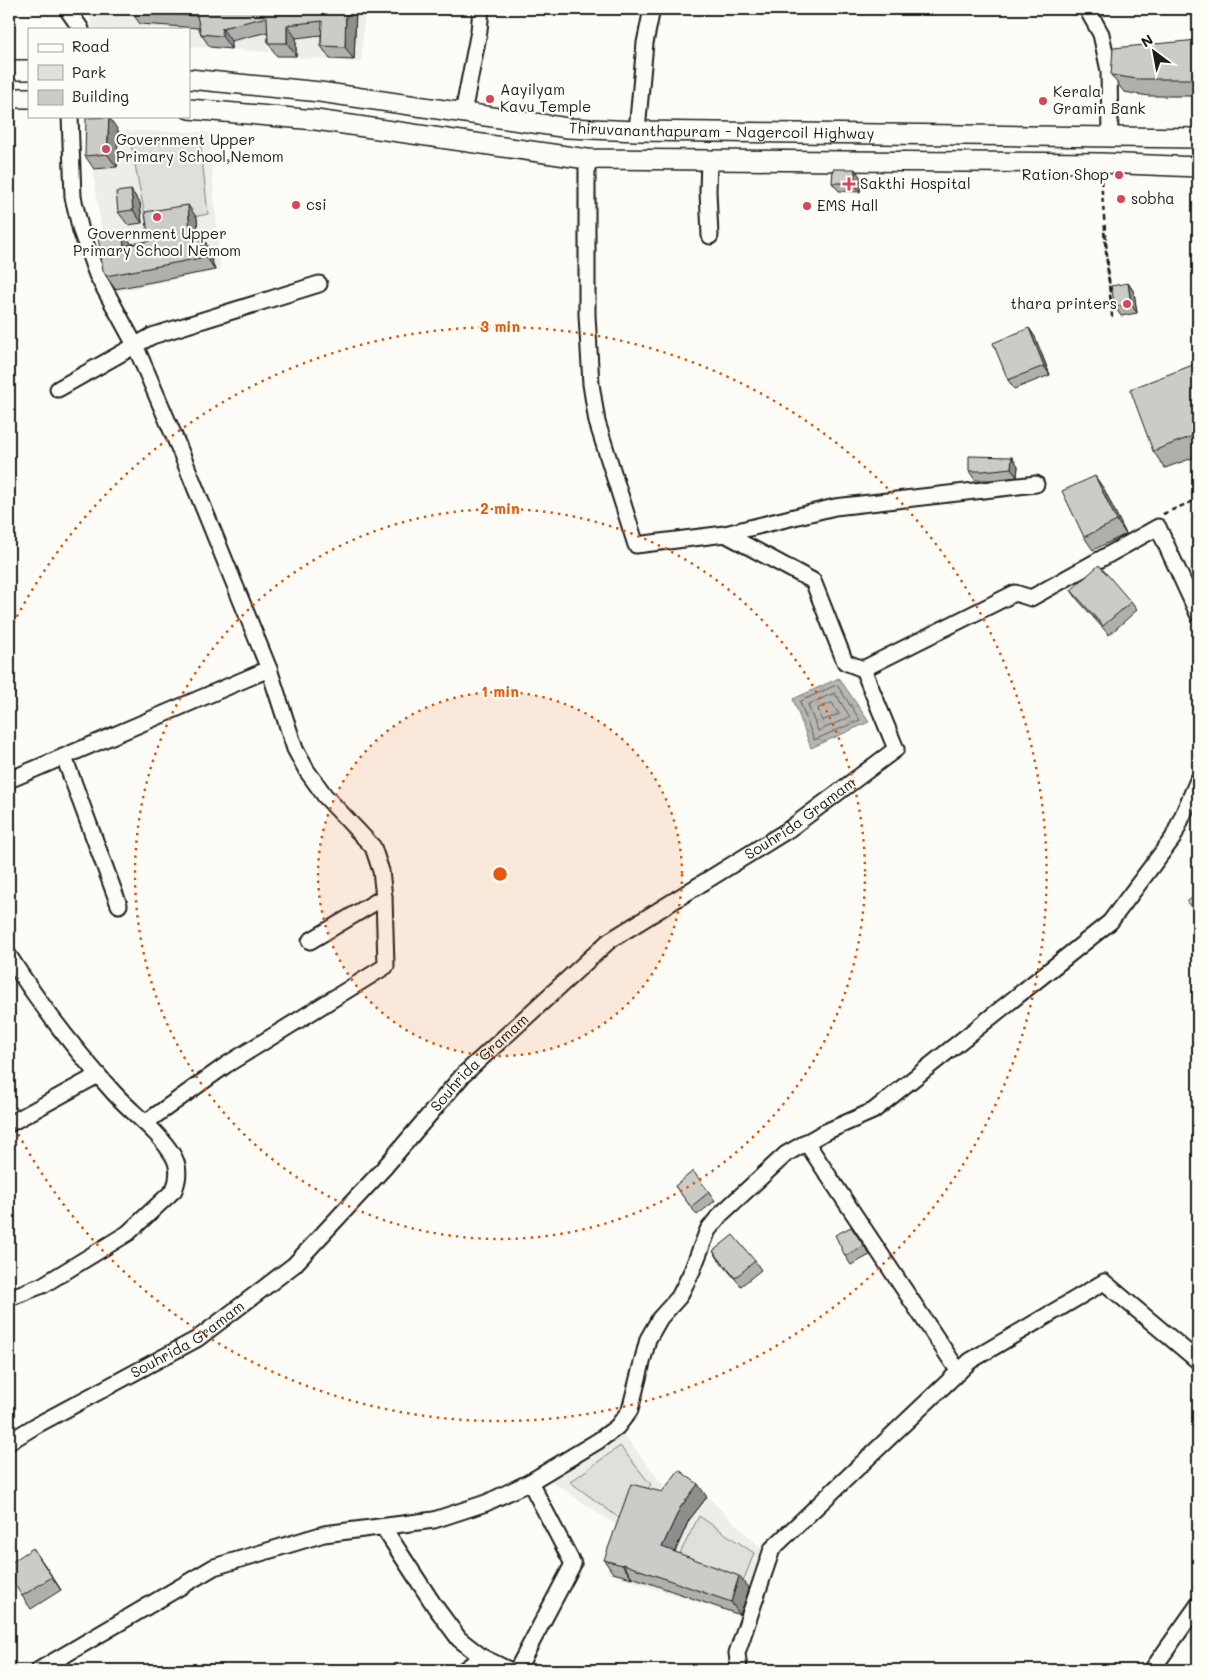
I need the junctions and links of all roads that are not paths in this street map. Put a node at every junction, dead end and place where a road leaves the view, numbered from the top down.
1 (67, 9) edge
2 (481, 9) edge
3 (652, 9) edge
4 (1087, 9) edge
5 (80, 28) edge
6 (9, 70) edge
7 (28, 70) edge
8 (190, 79) edge
9 (9, 98) edge
10 (28, 98) edge
11 (190, 109) edge
12 (463, 113) junction
13 (70, 118) edge
14 (636, 131) junction
15 (1110, 136) junction
16 (1198, 138) edge
17 (588, 159) junction
18 (709, 160) junction
19 (1198, 167) edge
20 (710, 236) dead end
21 (319, 284) dead end
22 (135, 345) junction
23 (58, 389) dead end
24 (1036, 484) dead end
25 (725, 534) junction
26 (1198, 614) edge
27 (269, 669) junction
28 (863, 669) junction
29 (64, 757) junction
30 (9, 780) edge
31 (1198, 780) edge
32 (384, 897) junction
33 (119, 905) dead end
34 (310, 941) dead end
35 (9, 956) edge
36 (98, 1075) junction
37 (145, 1123) junction
38 (9, 1124) edge
39 (806, 1142) junction
40 (9, 1298) edge
41 (1198, 1361) edge
42 (959, 1372) junction
43 (9, 1442) edge
44 (530, 1482) junction
45 (383, 1527) junction
46 (1198, 1605) edge
47 (482, 1657) junction
48 (39, 1670) edge
49 (464, 1670) edge
50 (509, 1670) edge
51 (516, 1670) edge
52 (739, 1670) edge
53 (1152, 1670) edge

1 - 5 street
2 - 12 street
3 - 14 street
4 - 15 street
6 - 7 main road
8 - 12 main road, Thiruvananthapuram - Nagercoil Highway
9 - 10 main road
11 - 17 main road, Thiruvananthapuram - Nagercoil Highway
12 - 14 main road, Thiruvananthapuram - Nagercoil Highway
13 - 22 street
14 - 15 main road, Thiruvananthapuram - Nagercoil Highway
15 - 16 main road, Thiruvananthapuram - Nagercoil Highway
17 - 18 main road, Thiruvananthapuram - Nagercoil Highway
17 - 25 street
18 - 19 main road, Thiruvananthapuram - Nagercoil Highway
18 - 20 street
21 - 22 street
22 - 23 street
22 - 27 street
24 - 25 street
25 - 28 street
26 - 28 street
27 - 29 street
27 - 32 street
28 - 43 street, Souhrida Gramam
29 - 30 street
29 - 33 street
31 - 39 street
32 - 34 street
32 - 37 street
35 - 36 street
36 - 37 street
36 - 38 street
37 - 40 street
39 - 42 street
39 - 44 street
41 - 42 street
42 - 52 street
44 - 45 street
44 - 51 street
45 - 47 street
45 - 48 street
46 - 53 street
47 - 49 street
47 - 50 street

